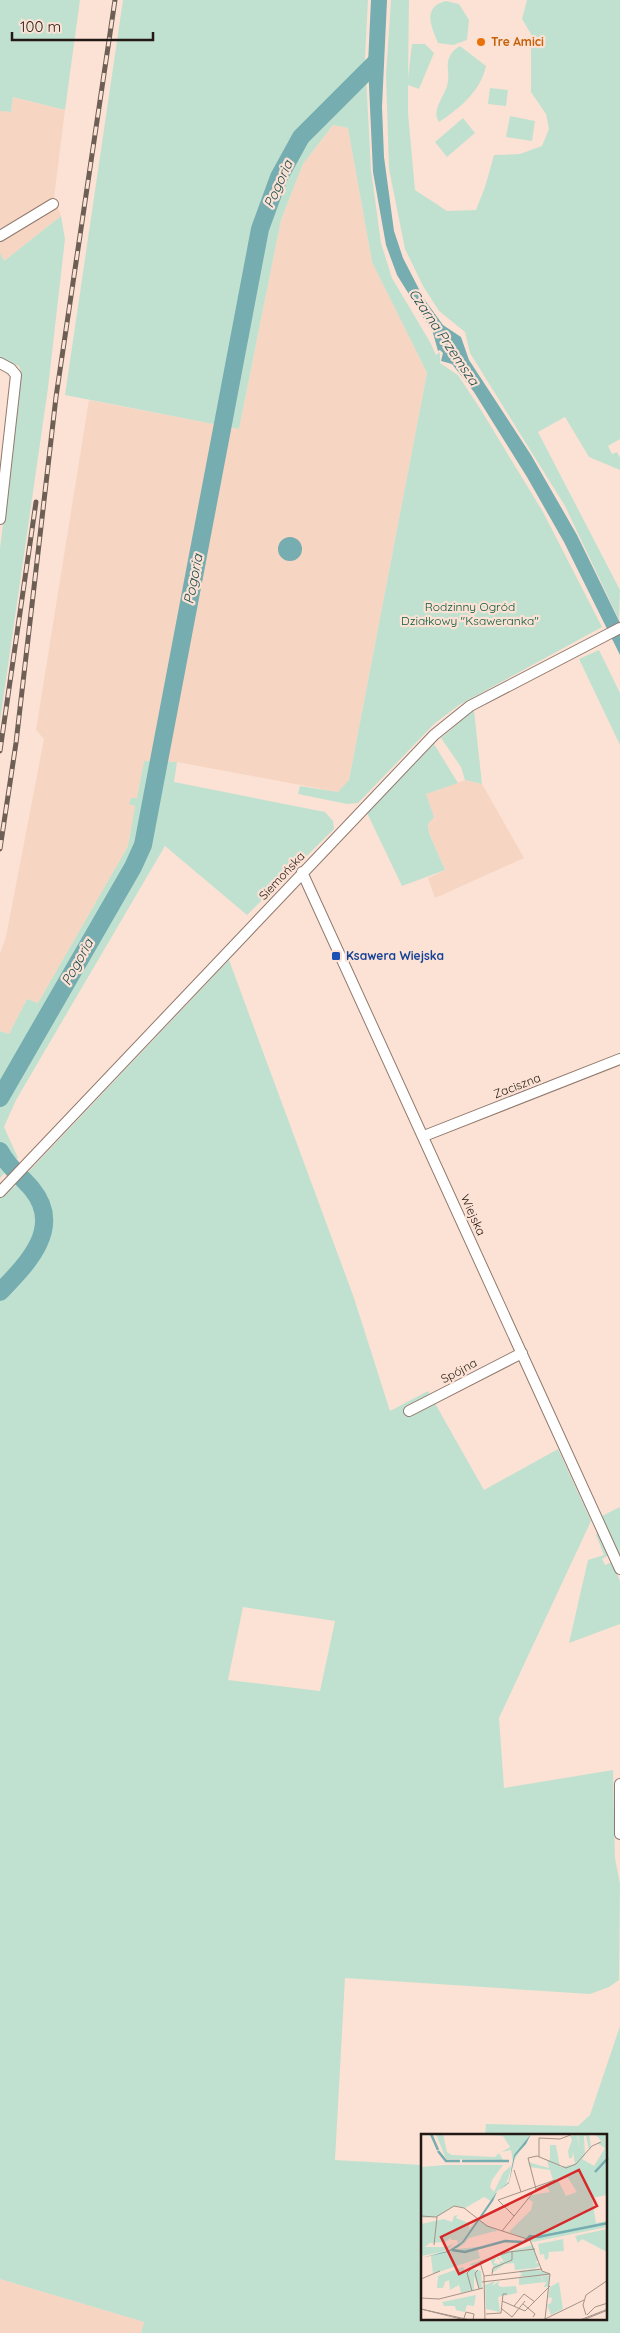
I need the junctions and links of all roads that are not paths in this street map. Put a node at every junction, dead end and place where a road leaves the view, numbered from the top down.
1 (53, 204) dead end
2 (0, 236) edge
3 (0, 363) edge
4 (0, 519) edge
5 (620, 628) edge
6 (302, 872) junction
7 (620, 1060) edge
8 (424, 1136) junction
9 (0, 1192) edge
10 (522, 1354) junction
11 (409, 1411) dead end
12 (620, 1569) edge
13 (620, 1784) edge
14 (620, 1834) edge

1 - 2 street
3 - 4 street
5 - 6 street, Siemońska
6 - 8 street, Wiejska
6 - 9 street, Siemońska
7 - 8 street, Zaciszna
8 - 10 street, Wiejska
10 - 11 street, Spójna
10 - 12 street, Wiejska
13 - 14 street

